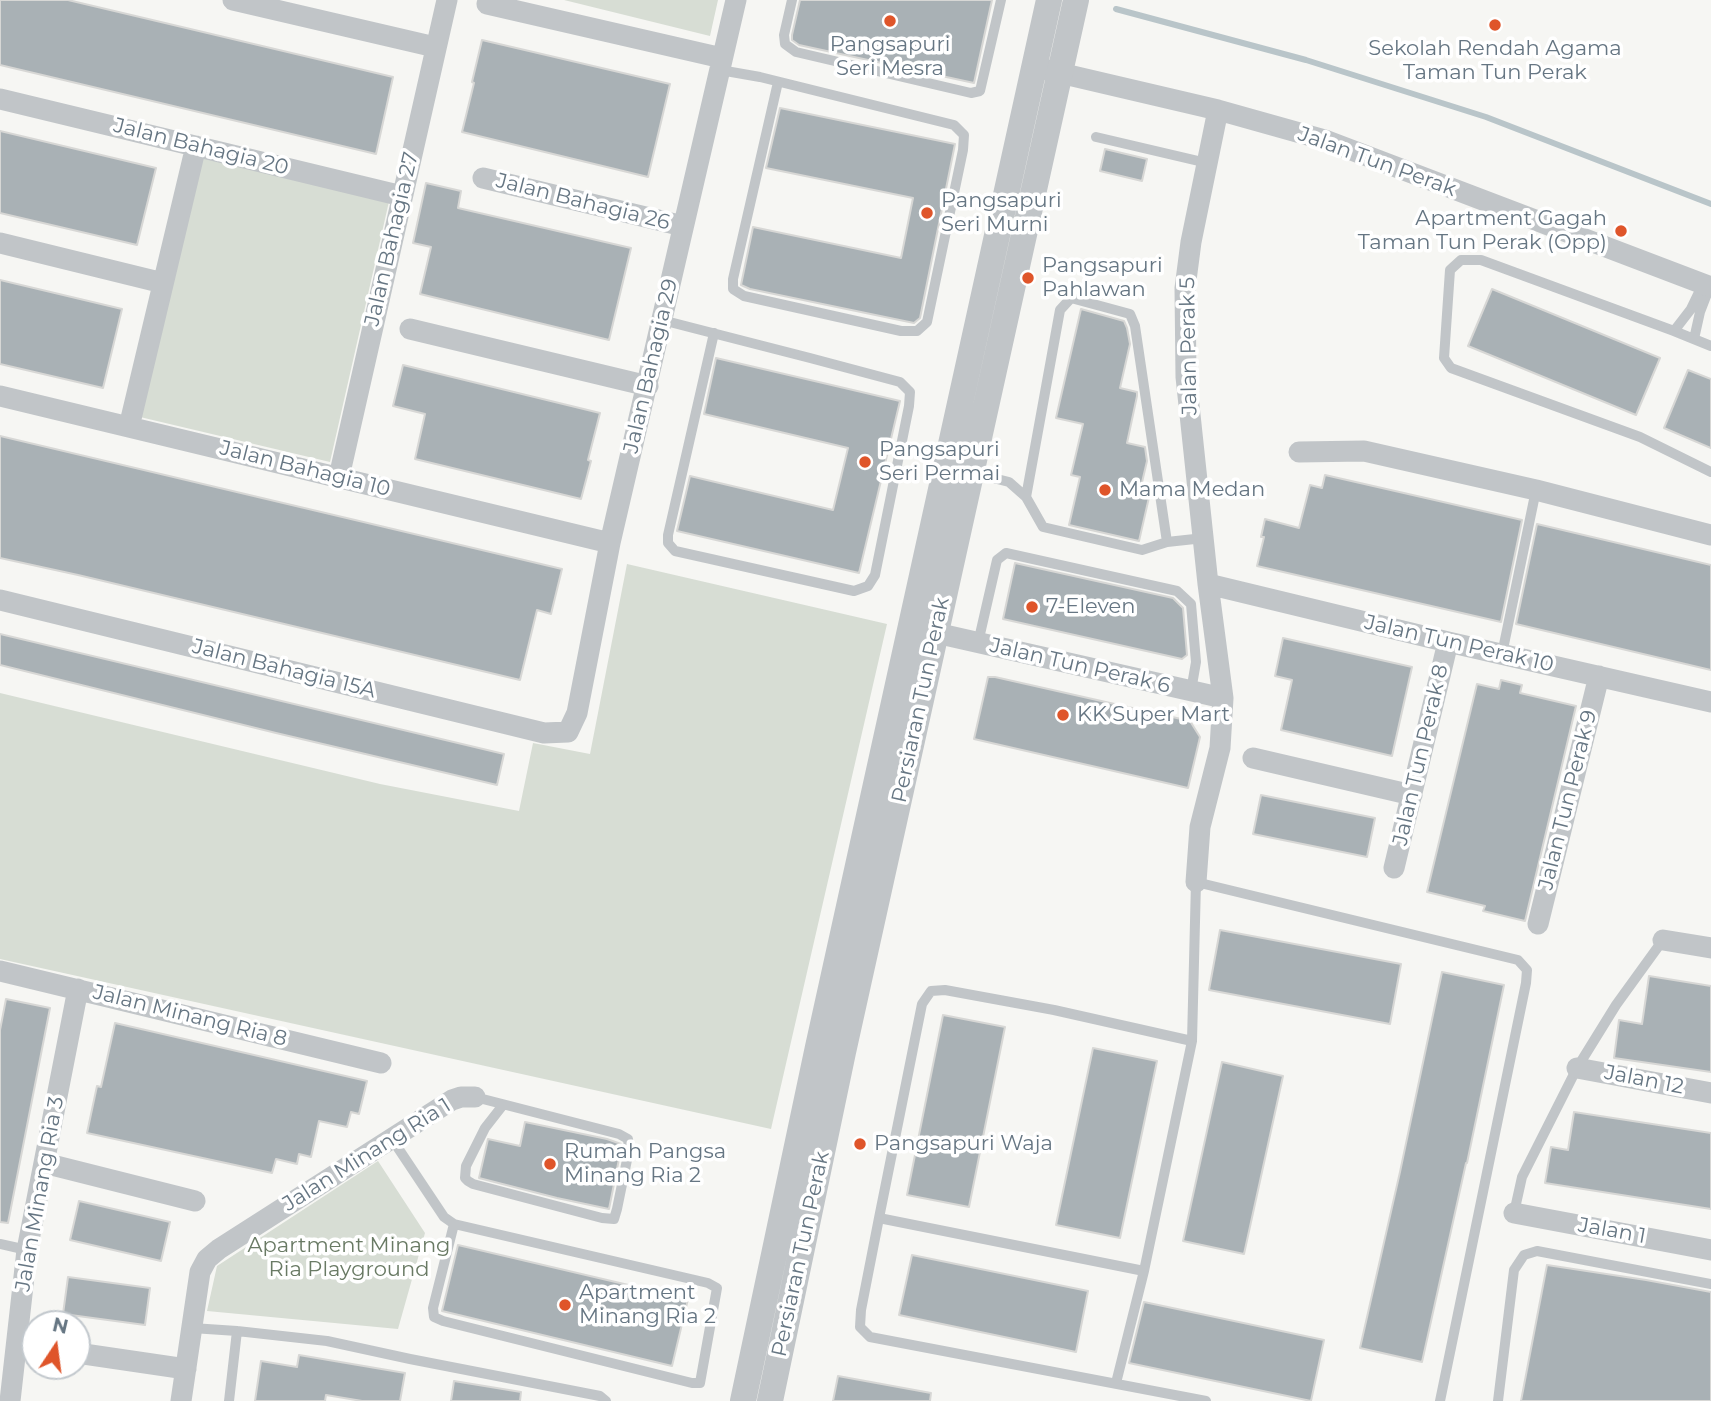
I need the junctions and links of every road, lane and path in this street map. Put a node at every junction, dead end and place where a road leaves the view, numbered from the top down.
1 (233, 0) edge
2 (447, 0) edge
3 (736, 0) edge
4 (792, 0) edge
5 (1001, 0) edge
6 (1049, 0) edge
7 (1076, 0) edge
8 (268, 4) edge
9 (487, 4) dead end
10 (435, 47) junction
11 (721, 64) junction
12 (1034, 67) junction
13 (1060, 73) junction
14 (778, 82) junction
15 (0, 99) edge
16 (1218, 110) junction
17 (1096, 137) dead end
18 (196, 146) junction
19 (1207, 163) junction
20 (483, 178) dead end
21 (402, 196) junction
22 (683, 226) junction
23 (0, 243) edge
24 (163, 283) junction
25 (1708, 286) edge
26 (662, 320) junction
27 (410, 329) dead end
28 (1674, 331) junction
29 (714, 333) junction
30 (1694, 339) junction
31 (1711, 346) edge
32 (648, 386) junction
33 (0, 396) edge
34 (129, 427) junction
35 (1299, 452) dead end
36 (1711, 472) edge
37 (971, 473) junction
38 (339, 478) junction
39 (1536, 490) junction
40 (1026, 497) junction
41 (1711, 535) edge
42 (1204, 538) junction
43 (1167, 542) junction
44 (610, 543) junction
45 (1208, 584) junction
46 (0, 600) edge
47 (936, 633) junction
48 (1448, 642) junction
49 (978, 643) junction
50 (1502, 654) junction
51 (1599, 676) junction
52 (1191, 691) junction
53 (1223, 698) junction
54 (1711, 702) edge
55 (568, 732) joint
56 (1253, 758) dead end
57 (1412, 795) junction
58 (1394, 868) dead end
59 (1196, 882) junction
60 (1538, 924) dead end
61 (1663, 940) joint
62 (1711, 948) edge
63 (0, 971) edge
64 (78, 989) junction
65 (1192, 1041) junction
66 (381, 1063) dead end
67 (1577, 1068) junction
68 (1711, 1093) edge
69 (475, 1097) joint
70 (503, 1105) junction
71 (392, 1139) junction
72 (44, 1163) junction
73 (195, 1201) dead end
74 (1514, 1213) joint
75 (879, 1218) junction
76 (454, 1224) junction
77 (0, 1244) edge
78 (27, 1250) junction
79 (1711, 1250) edge
80 (1144, 1270) junction
81 (1711, 1284) edge
82 (26, 1310) edge
83 (191, 1328) junction
84 (237, 1331) junction
85 (91, 1355) edge
86 (21, 1362) edge
87 (186, 1369) junction
88 (1116, 1383) junction
89 (10, 1401) edge
90 (181, 1401) edge
91 (229, 1401) edge
92 (606, 1401) edge
93 (743, 1401) edge
94 (770, 1401) edge
95 (1206, 1401) edge
96 (1440, 1401) edge
97 (1497, 1401) edge

1 - 8 street
2 - 10 street, Jalan Bahagia 27
3 - 11 street, Jalan Bahagia 29
4 - 5 lane
6 - 12 street, Persiaran Tun Perak
7 - 13 street, Persiaran Tun Perak
8 - 10 street
9 - 11 street
10 - 21 street, Jalan Bahagia 27
11 - 14 lane
11 - 22 street, Jalan Bahagia 29
12 - 13 street, Jalan Tun Perak
12 - 93 street, Persiaran Tun Perak
13 - 16 street, Jalan Tun Perak
13 - 37 street, Persiaran Tun Perak
14 - 14 lane
15 - 18 street, Jalan Bahagia 20
16 - 19 street, Jalan Perak 5
16 - 25 street, Jalan Tun Perak
17 - 19 lane
18 - 21 street, Jalan Bahagia 20
18 - 24 street
19 - 42 street, Jalan Perak 5
20 - 22 street, Jalan Bahagia 26
21 - 38 street, Jalan Bahagia 27
22 - 26 street, Jalan Bahagia 29
23 - 24 street
24 - 34 street
25 - 28 lane
25 - 30 lane
26 - 29 lane
26 - 32 street, Jalan Bahagia 29
27 - 32 street
28 - 30 lane
28 - 36 lane
29 - 29 lane
30 - 31 lane
32 - 44 street, Jalan Bahagia 29
33 - 34 street, Jalan Bahagia 10
34 - 38 street, Jalan Bahagia 10
35 - 39 street
37 - 40 lane
37 - 47 street, Persiaran Tun Perak
38 - 44 street, Jalan Bahagia 10
39 - 41 street
39 - 50 lane
40 - 43 lane
40 - 43 lane
42 - 43 lane
42 - 45 street, Jalan Perak 5
44 - 55 street, Jalan Bahagia 29
45 - 48 street, Jalan Tun Perak 10
45 - 53 street, Jalan Perak 5
46 - 55 street, Jalan Bahagia 15A
47 - 49 street, Jalan Tun Perak 6
47 - 94 street, Persiaran Tun Perak
48 - 50 street, Jalan Tun Perak 10
48 - 57 street, Jalan Tun Perak 8
49 - 52 street, Jalan Tun Perak 6
49 - 52 lane
50 - 51 street, Jalan Tun Perak 10
51 - 54 street, Jalan Tun Perak 10
51 - 60 street, Jalan Tun Perak 9
52 - 53 street, Jalan Tun Perak 6
53 - 59 street, Jalan Perak 5
56 - 57 street
57 - 58 street, Jalan Tun Perak 8
59 - 65 lane
59 - 96 lane
61 - 62 street
61 - 67 lane
63 - 64 street, Jalan Minang Ria 8
64 - 66 street, Jalan Minang Ria 8
64 - 72 street, Jalan Minang Ria 3
65 - 75 lane
65 - 80 lane
67 - 68 street, Jalan 12
67 - 74 lane
69 - 70 lane
69 - 71 street, Jalan Minang Ria 1
70 - 70 lane
71 - 76 lane
71 - 83 street, Jalan Minang Ria 1
72 - 73 street
72 - 78 street, Jalan Minang Ria 3
74 - 79 street, Jalan 1
75 - 80 lane
75 - 88 lane
76 - 76 lane
77 - 78 lane
78 - 82 street, Jalan Minang Ria 3
80 - 88 lane
81 - 97 lane
83 - 84 lane
83 - 87 street, Jalan Minang Ria 1
84 - 91 lane
84 - 92 lane
85 - 87 street
86 - 89 street, Jalan Minang Ria 3
87 - 90 street, Jalan Minang Ria 1
88 - 95 lane

